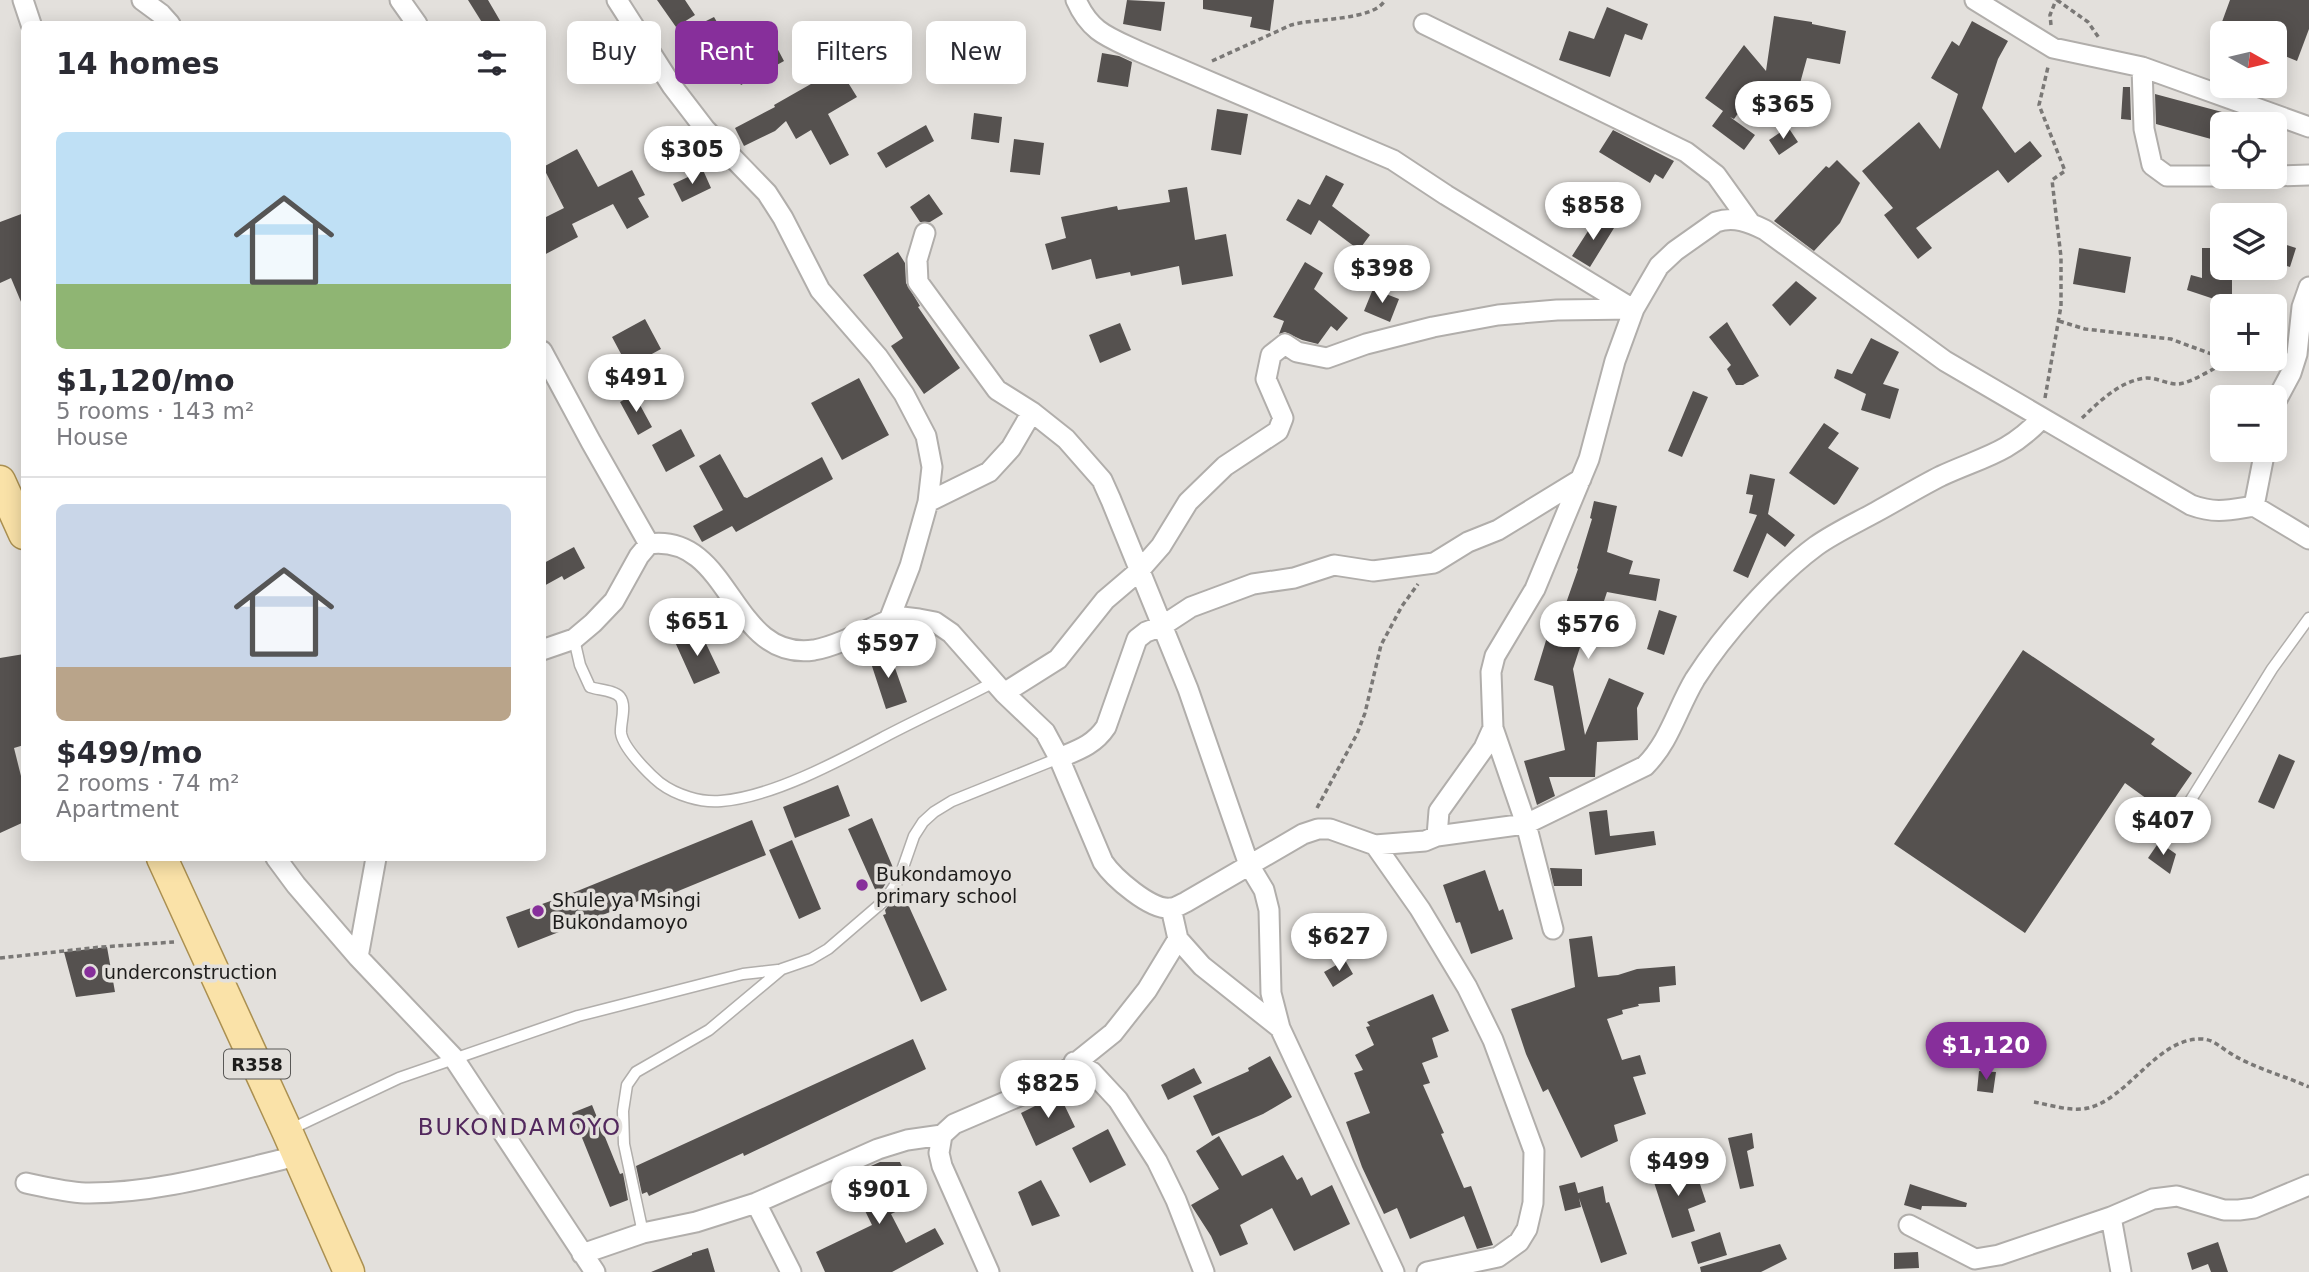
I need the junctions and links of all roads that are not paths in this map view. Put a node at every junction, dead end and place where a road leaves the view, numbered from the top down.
1 (23, 0) edge
2 (142, 0) edge
3 (400, 0) edge
4 (617, 0) edge
5 (1076, 0) edge
6 (1975, 0) edge
7 (30, 21) edge
8 (167, 21) edge
9 (415, 21) edge
10 (1424, 24) dead end
11 (2142, 67) junction
12 (2309, 127) edge
13 (2309, 174) edge
14 (2287, 175) edge
15 (2210, 176) edge
16 (1749, 221) junction
17 (925, 233) dead end
18 (2309, 287) edge
19 (1634, 309) junction
20 (546, 358) edge
21 (2285, 385) edge
22 (1032, 412) junction
23 (2041, 419) junction
24 (2263, 462) edge
25 (1581, 480) junction
26 (0, 481) edge
27 (928, 502) junction
28 (2255, 506) junction
29 (21, 527) edge
30 (2309, 539) edge
31 (649, 544) junction
32 (1139, 571) junction
33 (2309, 618) edge
34 (889, 620) junction
35 (1162, 626) junction
36 (574, 639) junction
37 (546, 649) edge
38 (999, 687) junction
39 (1493, 729) junction
40 (1059, 758) junction
41 (2179, 819) dead end
42 (1525, 824) junction
43 (1437, 836) junction
44 (1375, 845) junction
45 (163, 861) edge
46 (278, 861) edge
47 (375, 861) edge
48 (1250, 865) junction
49 (1171, 908) junction
50 (1553, 929) dead end
51 (1178, 939) junction
52 (358, 957) junction
53 (782, 969) junction
54 (1280, 1028) junction
55 (453, 1057) junction
56 (1074, 1062) junction
57 (942, 1135) junction
58 (292, 1143) junction
59 (26, 1183) dead end
60 (2309, 1185) edge
61 (756, 1203) junction
62 (2111, 1217) junction
63 (1909, 1225) dead end
64 (643, 1233) junction
65 (582, 1254) junction
66 (1975, 1266) edge
67 (349, 1272) edge
68 (595, 1272) edge
69 (791, 1272) edge
70 (989, 1272) edge
71 (1204, 1272) edge
72 (1394, 1272) edge
73 (1427, 1272) edge
74 (2121, 1272) edge

1 - 7 street
2 - 8 street
3 - 9 street
4 - 27 street
5 - 19 street
6 - 11 street
10 - 16 street
11 - 12 street
11 - 15 street
13 - 14 street
16 - 19 street
16 - 23 street
17 - 22 street
18 - 21 street
19 - 25 street
19 - 32 street
20 - 31 street
22 - 27 street
22 - 32 street
23 - 28 street
23 - 42 street
24 - 28 street
25 - 35 street
25 - 39 street
26 - 29 main road
27 - 34 street
28 - 30 street
31 - 34 street
31 - 36 street
32 - 35 street
32 - 38 street
33 - 41 lane
34 - 38 street
35 - 40 street
35 - 48 street
36 - 37 street
36 - 38 lane
38 - 40 street
39 - 42 street
39 - 43 street
40 - 49 street
40 - 53 lane
42 - 43 street
42 - 50 street
43 - 44 street
44 - 48 street
44 - 73 street
45 - 58 main road, R358
46 - 52 street
47 - 52 street
48 - 49 street
48 - 54 street
49 - 51 street
51 - 54 street
51 - 56 street
52 - 55 street
53 - 55 lane
53 - 64 lane
54 - 72 street
55 - 58 lane
55 - 65 street
56 - 57 street
56 - 71 street
57 - 61 street
57 - 70 street
58 - 59 street
58 - 67 main road, R358
60 - 62 street
61 - 64 street
61 - 69 street
62 - 66 street
62 - 74 street
63 - 66 street
64 - 65 street
65 - 68 street

